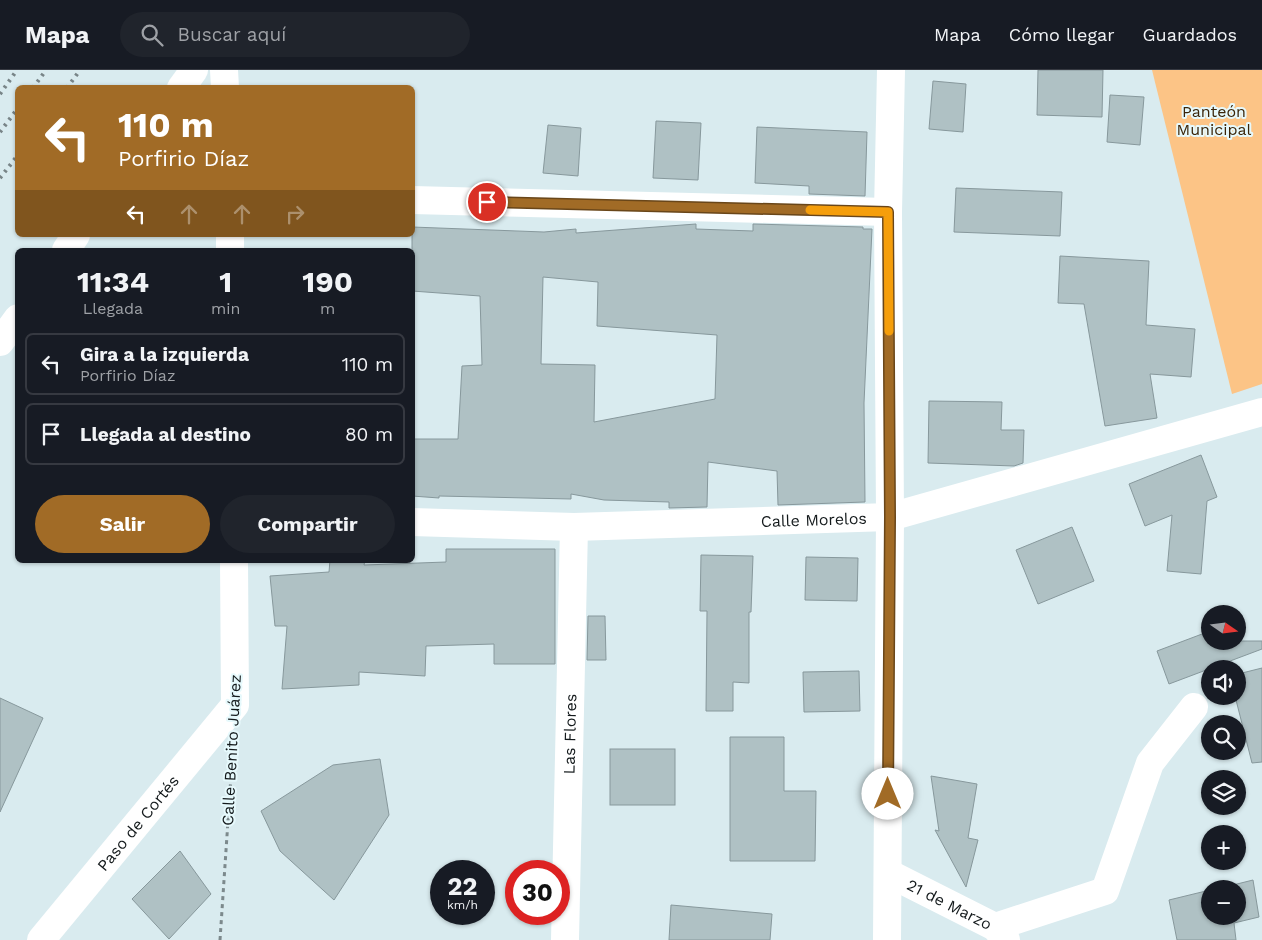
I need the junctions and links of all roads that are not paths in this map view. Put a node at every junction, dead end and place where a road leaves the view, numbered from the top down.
1 (194, 70) edge
2 (224, 70) edge
3 (891, 70) edge
4 (183, 85) edge
5 (225, 85) edge
6 (415, 200) edge
7 (888, 212) junction
8 (75, 237) edge
9 (67, 248) edge
10 (15, 322) edge
11 (0, 342) edge
12 (1262, 412) edge
13 (890, 517) junction
14 (415, 522) edge
15 (574, 526) junction
16 (234, 563) edge
17 (235, 705) joint
18 (1194, 707) dead end
19 (888, 873) junction
20 (1000, 933) edge
21 (41, 940) edge
22 (565, 940) edge
23 (887, 940) edge

1 - 4 street
2 - 5 street
3 - 7 street
6 - 7 street
7 - 13 street
8 - 9 street
10 - 11 street
12 - 13 street, Calle Morelos
13 - 15 street, Calle Morelos
13 - 19 street
14 - 15 street, Calle Morelos
15 - 22 street, Las Flores
16 - 17 street, Calle Benito Juárez
17 - 21 street, Paso de Cortés
18 - 20 street
19 - 20 street, 21 de Marzo
19 - 23 street

